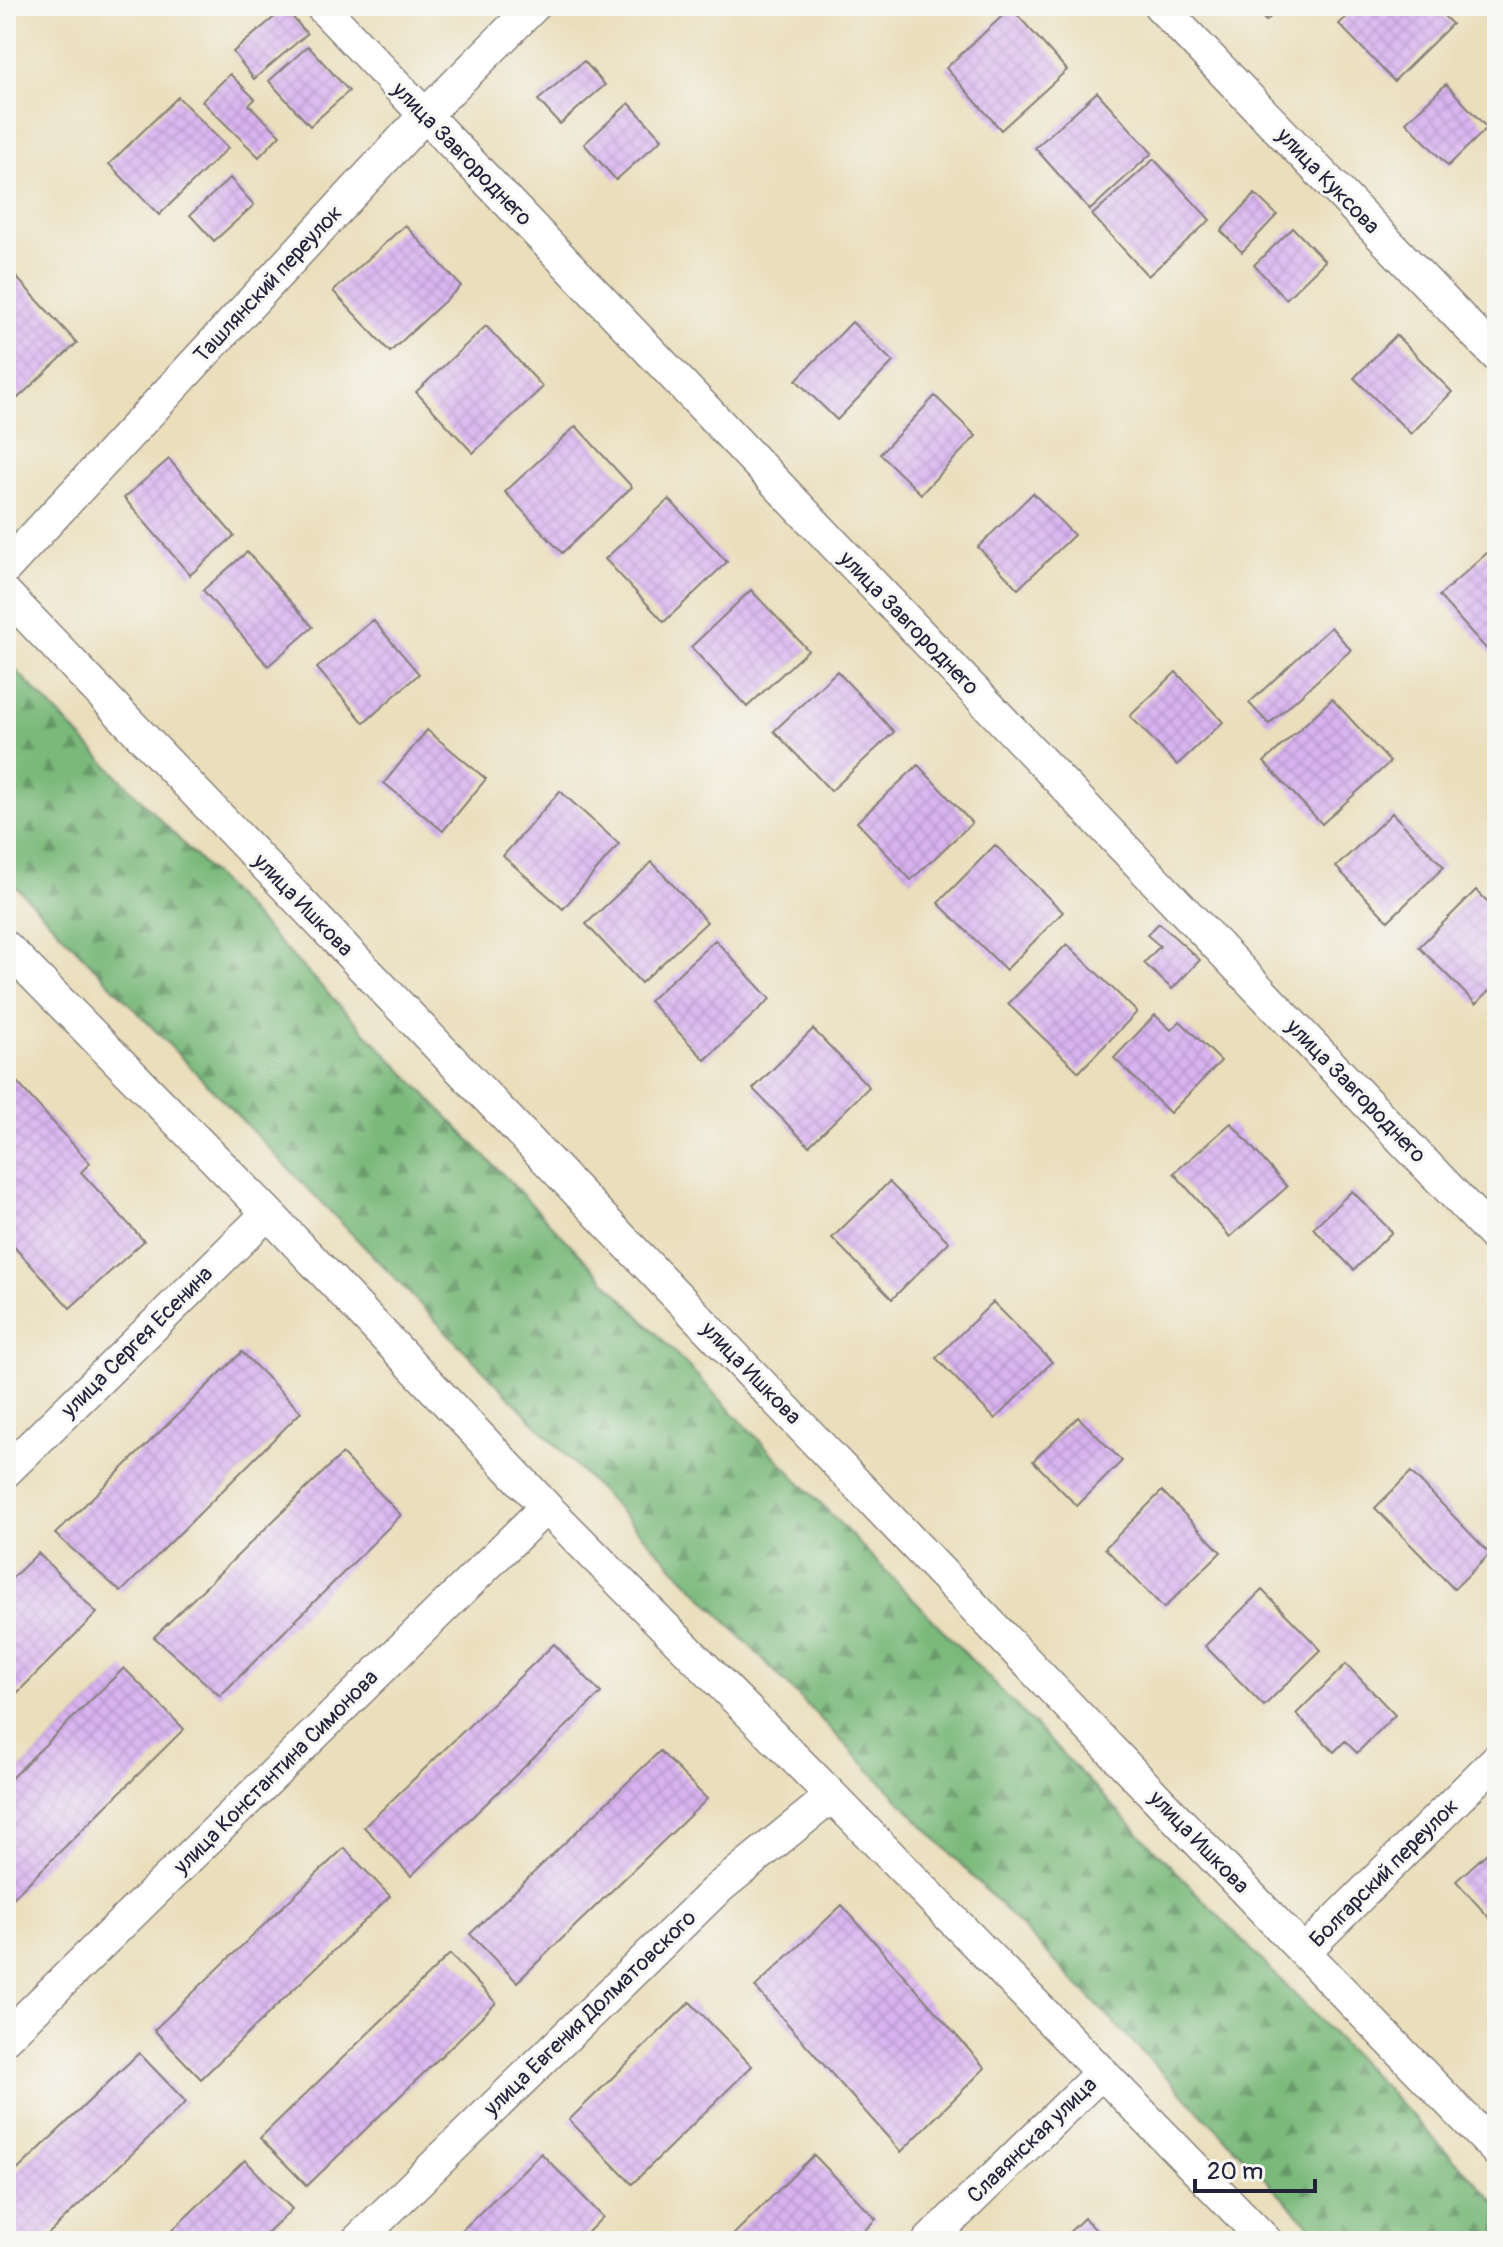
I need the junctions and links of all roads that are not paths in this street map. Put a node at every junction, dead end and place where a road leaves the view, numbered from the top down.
1 (321, 6) edge
2 (534, 6) edge
3 (1160, 6) edge
4 (425, 115) junction
5 (1497, 356) edge
6 (6, 567) edge
7 (6, 594) edge
8 (6, 947) edge
9 (268, 1213) junction
10 (1497, 1239) edge
11 (6, 1471) edge
12 (546, 1507) junction
13 (1497, 1759) edge
14 (832, 1796) junction
15 (1304, 1952) junction
16 (6, 2037) edge
17 (1102, 2072) junction
18 (1497, 2151) edge
19 (357, 2241) edge
20 (929, 2241) edge
21 (1266, 2241) edge

1 - 4 street, улица Завгороднего
2 - 4 street, Ташлянский переулок
3 - 5 street, улица Куксова
4 - 6 street, Ташлянский переулок
4 - 10 street, улица Завгороднего
7 - 15 street, улица Ишкова
8 - 9 street
9 - 11 street, улица Сергея Есенина
9 - 12 street
12 - 14 street
12 - 16 street, улица Константина Симонова
13 - 15 street, Болгарский переулок
14 - 17 street
14 - 19 street, улица Евгения Долматовского
15 - 18 street, улица Ишкова
17 - 20 street, Славянская улица
17 - 21 street

